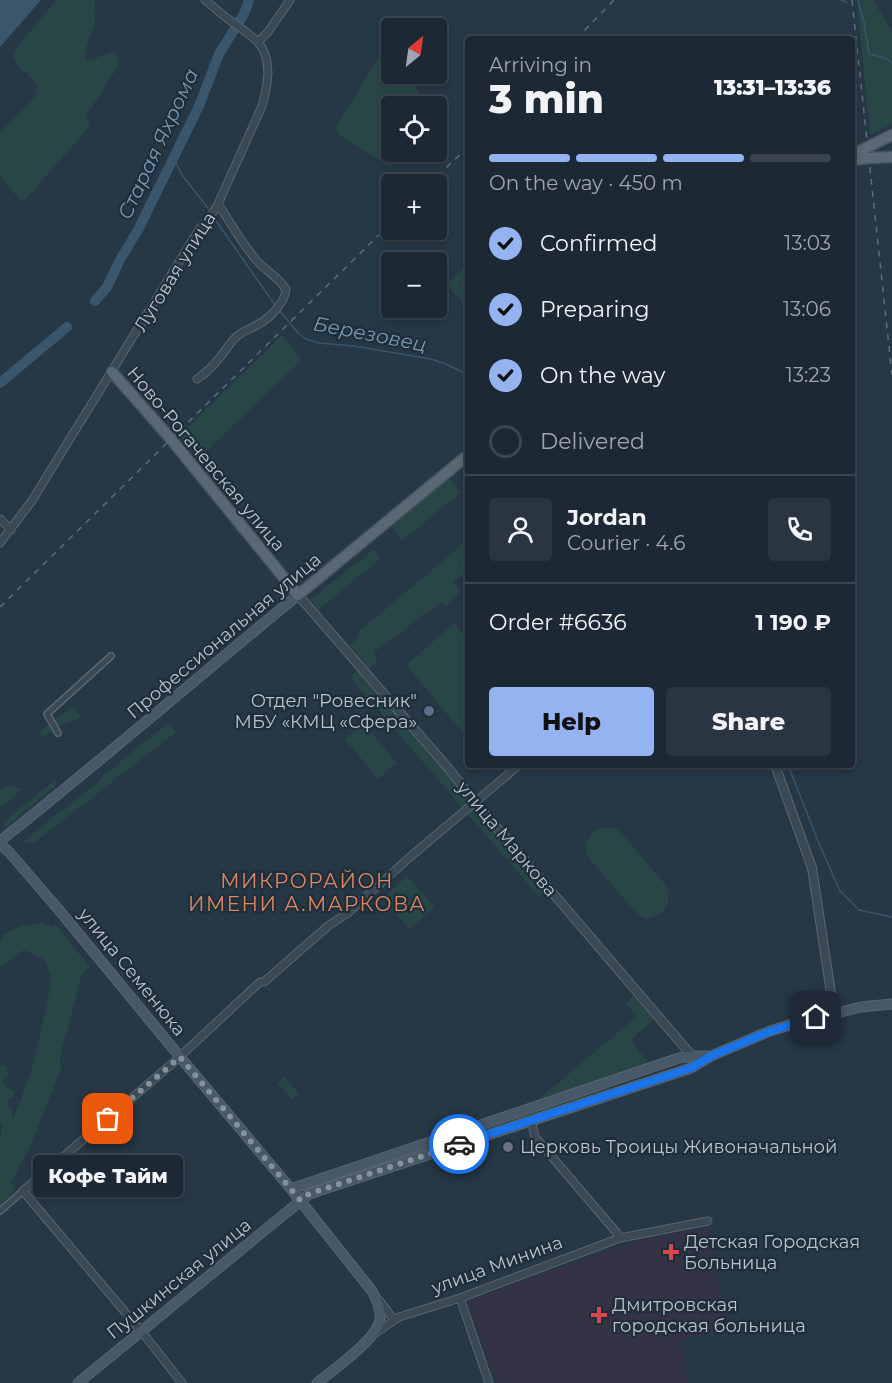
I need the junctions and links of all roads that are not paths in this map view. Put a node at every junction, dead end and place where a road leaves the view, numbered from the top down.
1 (205, 0) edge
2 (290, 0) edge
3 (258, 42) junction
4 (892, 135) edge
5 (855, 154) edge
6 (892, 157) edge
7 (855, 160) edge
8 (218, 204) junction
9 (112, 372) junction
10 (197, 379) dead end
11 (465, 457) edge
12 (0, 519) edge
13 (11, 530) junction
14 (0, 543) edge
15 (298, 595) junction
16 (111, 656) dead end
17 (58, 733) dead end
18 (515, 768) edge
19 (776, 768) edge
20 (475, 802) junction
21 (0, 842) edge
22 (892, 1004) edge
23 (834, 1013) junction
24 (692, 1056) junction
25 (711, 1056) junction
26 (180, 1057) junction
27 (696, 1066) junction
28 (612, 1081) junction
29 (615, 1093) junction
30 (531, 1120) junction
31 (309, 1183) junction
32 (291, 1189) junction
33 (23, 1191) junction
34 (300, 1200) junction
35 (0, 1211) edge
36 (708, 1221) dead end
37 (620, 1238) junction
38 (372, 1291) junction
39 (460, 1298) junction
40 (394, 1320) junction
41 (141, 1332) junction
42 (374, 1334) junction
43 (78, 1383) edge
44 (182, 1383) edge
45 (317, 1383) edge
46 (489, 1383) edge

1 - 3 street, Луговая улица
2 - 3 street
3 - 8 street, Луговая улица
4 - 5 main road
6 - 7 main road
8 - 9 street, Луговая улица
8 - 10 street
9 - 13 street, Луговая улица
9 - 15 main road, Ново-Рогачевская улица
11 - 15 main road, Профессиональная улица
12 - 13 street
13 - 14 street, Луговая улица
15 - 20 street, улица Маркова
15 - 21 main road, Профессиональная улица
16 - 17 street
18 - 20 street
19 - 23 street
20 - 24 street, улица Маркова
20 - 26 street
21 - 26 main road, улица Семенюка
22 - 23 main road, Пушкинская улица
23 - 25 main road, Пушкинская улица
24 - 25 main road, Пушкинская улица
24 - 27 main road
24 - 28 main road, Пушкинская улица
25 - 27 main road, Пушкинская улица
26 - 32 main road, улица Семенюка
26 - 33 street
27 - 29 main road, Пушкинская улица
28 - 29 main road
28 - 31 main road, Пушкинская улица
29 - 30 main road, Пушкинская улица
30 - 34 main road, Пушкинская улица
30 - 37 street
31 - 32 main road, Пушкинская улица
31 - 34 main road, Пушкинская улица
32 - 34 main road, улица Семенюка
33 - 35 street
33 - 41 street
34 - 38 main road, улица Семенюка
34 - 41 main road, Пушкинская улица
36 - 37 street, улица Минина
37 - 39 street, улица Минина
38 - 40 street, улица Семенюка
38 - 42 main road, улица Семенюка
39 - 40 street, улица Минина
39 - 46 street
40 - 42 street, улица Минина
41 - 43 main road, Пушкинская улица
41 - 44 street
42 - 45 main road, улица Минина

